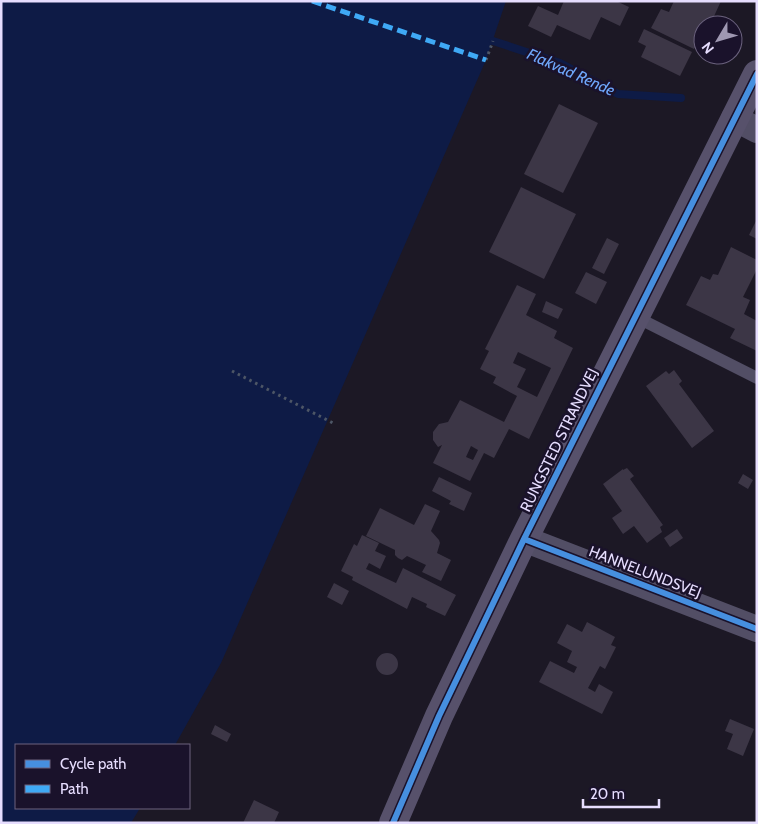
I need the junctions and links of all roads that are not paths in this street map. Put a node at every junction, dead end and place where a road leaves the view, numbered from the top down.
1 (757, 74) edge
2 (745, 124) edge
3 (634, 316) junction
4 (757, 378) edge
5 (524, 539) junction
6 (757, 628) edge
7 (393, 823) edge

1 - 2 main road, RUNGSTED STRANDVEJ
2 - 3 main road, RUNGSTED STRANDVEJ
3 - 4 lane
3 - 5 main road, RUNGSTED STRANDVEJ
5 - 6 street, HANNELUNDSVEJ
5 - 7 main road, RUNGSTED STRANDVEJ

